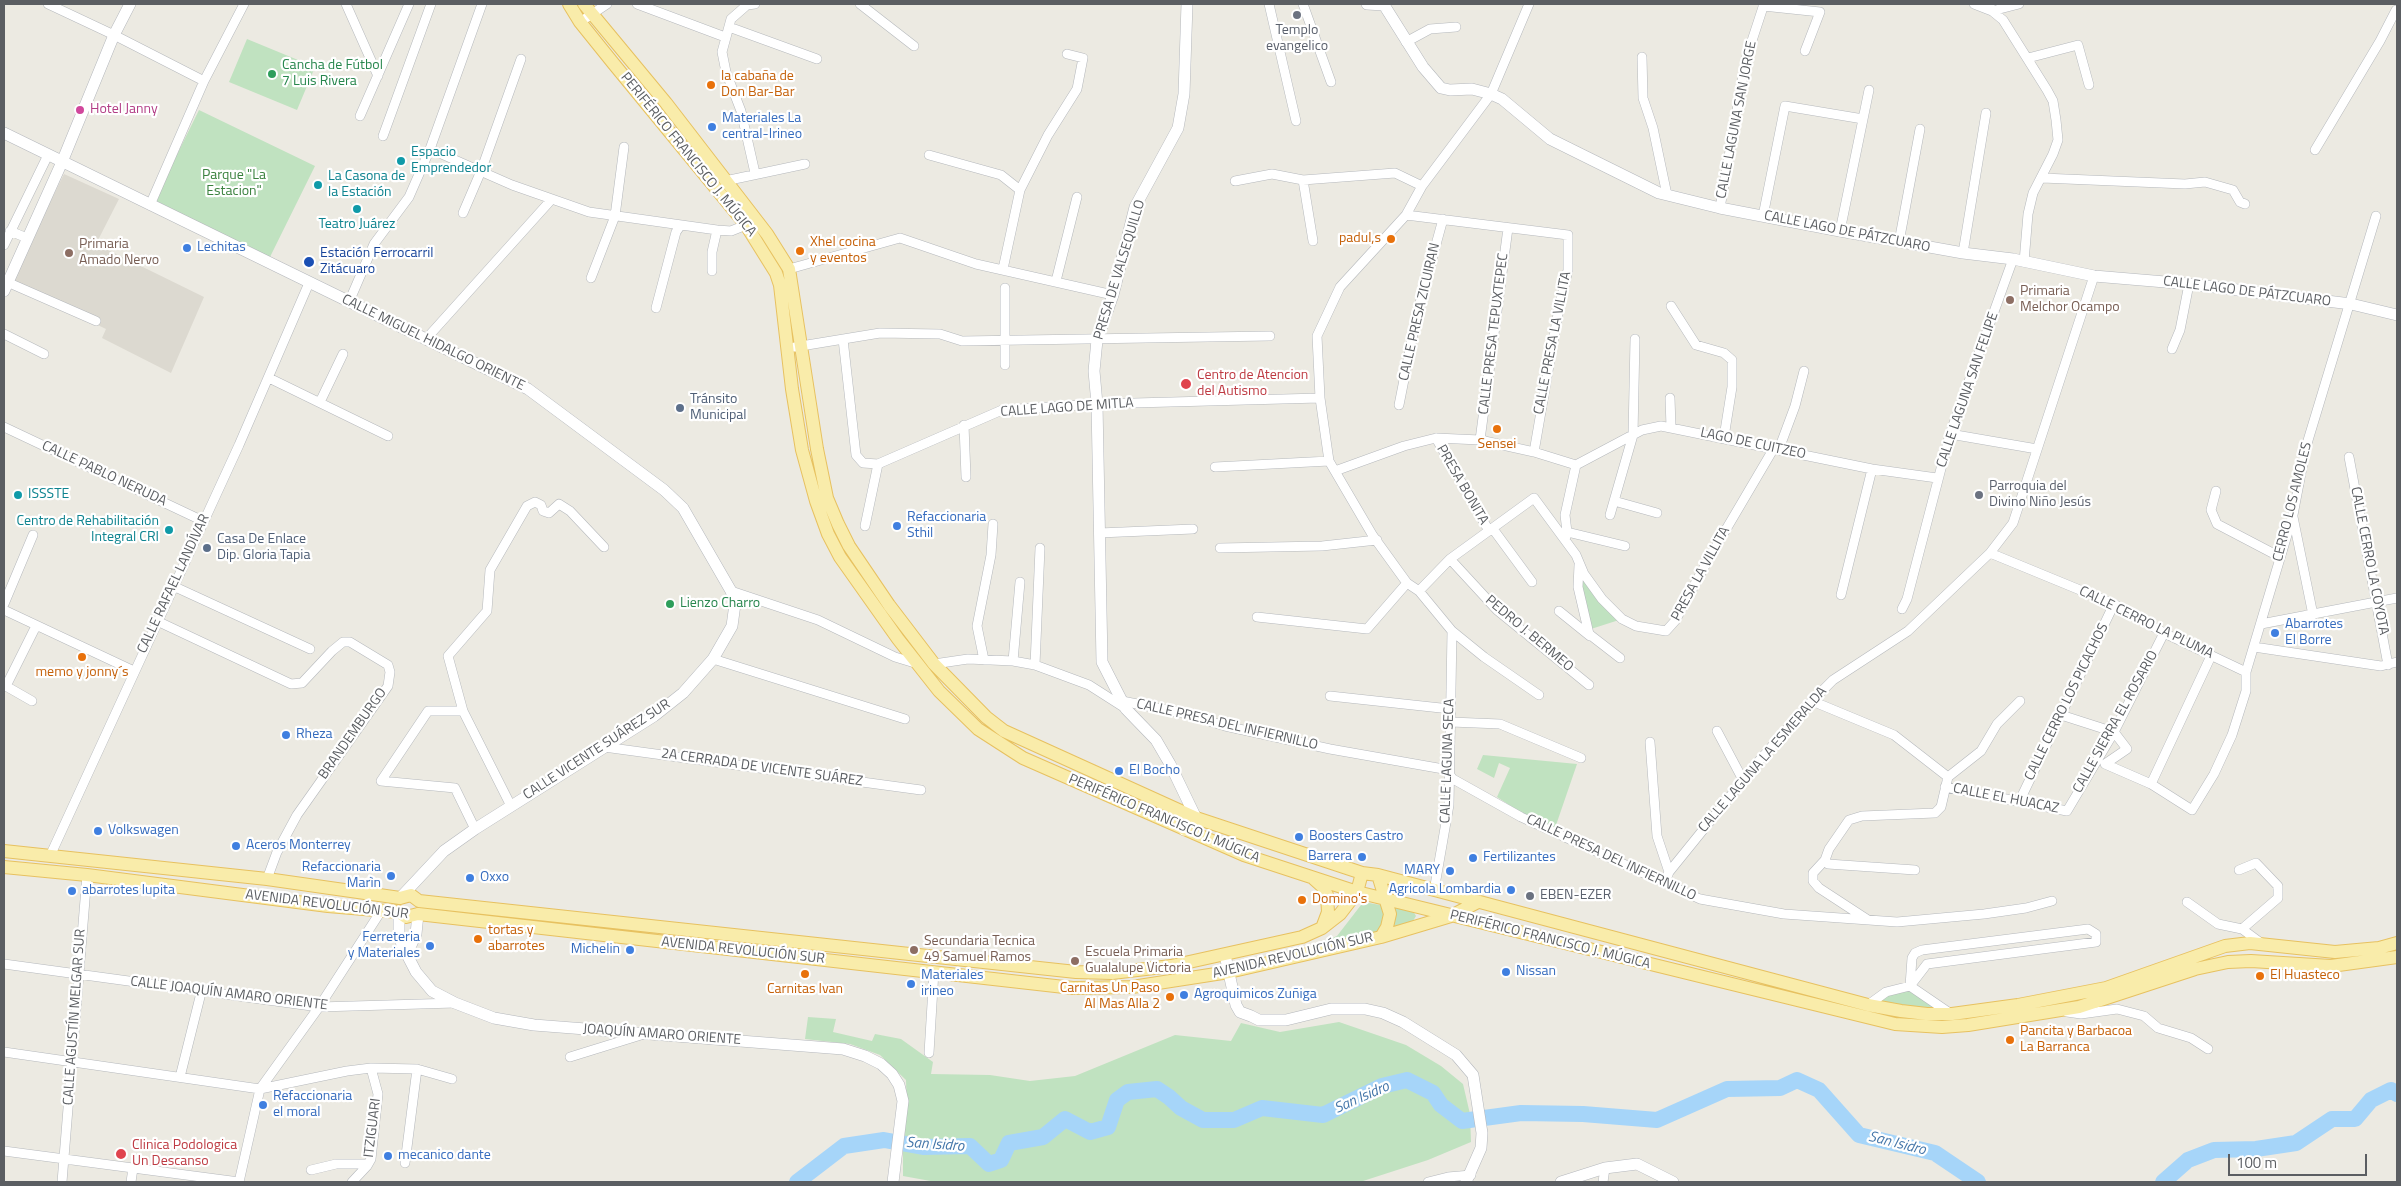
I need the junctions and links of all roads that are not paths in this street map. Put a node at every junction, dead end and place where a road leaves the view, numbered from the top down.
1 (48, 4) edge
2 (130, 4) edge
3 (244, 4) edge
4 (346, 4) edge
5 (410, 4) edge
6 (431, 4) edge
7 (482, 4) edge
8 (569, 4) edge
9 (607, 4) edge
10 (755, 4) edge
11 (860, 4) edge
12 (1187, 4) edge
13 (1269, 4) edge
14 (1303, 4) edge
15 (1368, 4) edge
16 (1384, 4) edge
17 (1529, 4) edge
18 (1974, 4) edge
19 (2019, 4) edge
20 (644, 5) edge
21 (1763, 5) edge
22 (1991, 8) edge
23 (2394, 8) edge
24 (588, 9) edge
25 (580, 22) junction
26 (729, 27) junction
27 (1456, 27) dead end
28 (114, 35) junction
29 (725, 37) junction
30 (1406, 42) junction
31 (914, 46) dead end
32 (1805, 51) dead end
33 (1067, 54) dead end
34 (1642, 57) dead end
35 (2028, 58) junction
36 (521, 59) dead end
37 (817, 59) dead end
38 (378, 76) junction
39 (204, 81) junction
40 (1331, 82) dead end
41 (2089, 85) dead end
42 (1869, 90) dead end
43 (1491, 94) junction
44 (1986, 113) dead end
45 (360, 116) dead end
46 (1863, 119) junction
47 (1296, 121) dead end
48 (1920, 129) dead end
49 (4, 133) edge
50 (382, 136) dead end
51 (624, 148) dead end
52 (430, 149) junction
53 (2315, 150) dead end
54 (48, 155) junction
55 (929, 155) dead end
56 (62, 162) junction
57 (804, 164) dead end
58 (481, 171) junction
59 (755, 173) junction
60 (2042, 178) junction
61 (1302, 180) junction
62 (725, 181) junction
63 (1235, 181) dead end
64 (1422, 186) junction
65 (1020, 190) junction
66 (1667, 195) junction
67 (1077, 197) dead end
68 (551, 200) junction
69 (2246, 204) dead end
70 (150, 206) junction
71 (1720, 208) junction
72 (463, 213) dead end
73 (1406, 215) junction
74 (615, 216) junction
75 (1763, 216) junction
76 (2376, 216) dead end
77 (1443, 219) junction
78 (681, 225) junction
79 (746, 225) junction
80 (1508, 228) junction
81 (717, 230) junction
82 (10, 231) junction
83 (1840, 232) junction
84 (27, 238) junction
85 (1313, 241) dead end
86 (1898, 242) junction
87 (4, 245) edge
88 (1964, 253) junction
89 (2019, 260) junction
90 (789, 269) junction
91 (1004, 269) junction
92 (712, 271) dead end
93 (2094, 276) junction
94 (591, 278) dead end
95 (1056, 281) junction
96 (309, 284) junction
97 (2189, 284) junction
98 (6, 286) edge
99 (1005, 288) dead end
100 (1113, 295) junction
101 (349, 302) junction
102 (2351, 304) junction
103 (1671, 306) dead end
104 (656, 308) dead end
105 (2397, 315) edge
106 (96, 321) dead end
107 (4, 334) edge
108 (1270, 336) dead end
109 (426, 339) junction
110 (1635, 339) dead end
111 (843, 340) junction
112 (1006, 340) junction
113 (1097, 340) junction
114 (794, 347) junction
115 (2172, 349) dead end
116 (44, 354) dead end
117 (342, 354) dead end
118 (1006, 365) dead end
119 (1804, 371) dead end
120 (269, 378) junction
121 (1320, 398) junction
122 (1670, 398) dead end
123 (320, 402) junction
124 (1096, 404) junction
125 (1399, 405) dead end
126 (964, 425) junction
127 (4, 427) edge
128 (1671, 427) junction
129 (1950, 434) junction
130 (1633, 435) junction
131 (388, 436) dead end
132 (1724, 437) junction
133 (1436, 438) junction
134 (1480, 440) junction
135 (1776, 449) junction
136 (2037, 449) junction
137 (1534, 452) junction
138 (2350, 456) dead end
139 (1329, 461) junction
140 (878, 464) junction
141 (1576, 465) junction
142 (1215, 467) dead end
143 (1872, 468) junction
144 (1336, 472) junction
145 (966, 477) dead end
146 (1938, 478) junction
147 (2216, 491) dead end
148 (1614, 501) junction
149 (1544, 511) junction
150 (1657, 513) dead end
151 (1565, 515) junction
152 (1610, 515) dead end
153 (2293, 515) junction
154 (203, 521) junction
155 (993, 524) dead end
156 (865, 526) dead end
157 (1193, 529) dead end
158 (1491, 530) junction
159 (1099, 533) junction
160 (33, 535) dead end
161 (1566, 536) junction
162 (1377, 540) junction
163 (1625, 546) dead end
164 (604, 547) dead end
165 (1040, 548) dead end
166 (1220, 548) dead end
167 (1990, 553) junction
168 (2280, 557) junction
169 (1450, 559) junction
170 (1578, 560) junction
171 (1020, 582) dead end
172 (1407, 582) junction
173 (1532, 582) dead end
174 (173, 586) junction
175 (731, 591) junction
176 (1419, 591) junction
177 (1841, 595) dead end
178 (2397, 598) edge
179 (2378, 602) junction
180 (4, 604) edge
181 (2114, 604) junction
182 (1902, 609) dead end
183 (4, 610) edge
184 (1559, 611) dead end
185 (2313, 615) junction
186 (1257, 617) dead end
187 (157, 621) junction
188 (2261, 624) junction
189 (36, 626) junction
190 (1452, 631) junction
191 (2164, 633) junction
192 (1591, 637) junction
193 (2254, 646) junction
194 (310, 649) dead end
195 (2211, 656) junction
196 (1620, 658) dead end
197 (713, 659) junction
198 (984, 660) junction
199 (1013, 661) junction
200 (918, 664) junction
201 (934, 664) junction
202 (2393, 664) edge
203 (1035, 665) junction
204 (134, 671) junction
205 (2246, 672) junction
206 (1589, 685) dead end
207 (5, 686) edge
208 (1539, 695) dead end
209 (1330, 696) dead end
210 (32, 701) dead end
211 (1812, 701) junction
212 (2020, 701) dead end
213 (1124, 705) junction
214 (1450, 709) junction
215 (463, 711) junction
216 (2061, 715) junction
217 (905, 719) dead end
218 (1451, 722) junction
219 (1717, 731) dead end
220 (2114, 732) junction
221 (1650, 742) dead end
222 (604, 747) junction
223 (1581, 758) dead end
224 (1449, 772) junction
225 (1948, 776) junction
226 (1743, 780) junction
227 (2151, 784) junction
228 (1945, 788) junction
229 (920, 790) dead end
230 (2020, 800) junction
231 (511, 806) junction
232 (2067, 811) joint
233 (1196, 818) junction
234 (475, 829) junction
235 (1184, 830) junction
236 (4, 851) edge
237 (50, 856) junction
238 (1825, 860) junction
239 (4, 867) edge
240 (1915, 870) dead end
241 (2239, 870) dead end
242 (1669, 872) junction
243 (1362, 873) junction
244 (87, 875) junction
245 (1305, 875) junction
246 (1378, 875) junction
247 (416, 878) junction
248 (267, 879) junction
249 (1665, 882) junction
250 (1434, 891) junction
251 (1357, 892) junction
252 (400, 898) junction
253 (419, 900) junction
254 (1385, 900) junction
255 (2052, 901) dead end
256 (2186, 902) dead end
257 (1476, 903) junction
258 (381, 911) junction
259 (399, 912) junction
260 (418, 914) junction
261 (1451, 916) junction
262 (1870, 921) junction
263 (1322, 928) junction
264 (2242, 929) junction
265 (2084, 930) junction
266 (1381, 937) junction
267 (2038, 937) junction
268 (2084, 943) junction
269 (2397, 943) edge
270 (1964, 944) junction
271 (2263, 945) junction
272 (2040, 950) junction
273 (407, 954) junction
274 (1225, 955) junction
275 (2397, 957) edge
276 (1966, 958) junction
277 (4, 964) edge
278 (934, 971) junction
279 (1228, 972) junction
280 (78, 974) junction
281 (1910, 986) junction
282 (201, 993) junction
283 (455, 1003) junction
284 (1868, 1005) junction
285 (319, 1007) junction
286 (2059, 1011) junction
287 (1952, 1014) junction
288 (642, 1034) junction
289 (2208, 1049) dead end
290 (4, 1052) edge
291 (929, 1053) dead end
292 (570, 1057) dead end
293 (72, 1061) junction
294 (370, 1068) junction
295 (417, 1069) junction
296 (180, 1077) junction
297 (452, 1079) dead end
298 (260, 1089) junction
299 (4, 1151) edge
300 (64, 1159) junction
301 (405, 1163) dead end
302 (368, 1164) junction
303 (133, 1168) junction
304 (1604, 1168) junction
305 (311, 1170) dead end
306 (894, 1179) edge
307 (1469, 1179) edge
308 (1661, 1179) edge
309 (62, 1182) edge
310 (132, 1182) edge
311 (239, 1182) edge
312 (352, 1182) edge
313 (1428, 1182) edge
314 (1561, 1182) edge
315 (1603, 1182) edge
316 (1674, 1182) edge

1 - 28 street
2 - 28 street
3 - 39 street
4 - 38 street
5 - 38 street
6 - 50 street
7 - 52 street
8 - 25 main road, PERIFÉRICO FRANCISCO J. MÚGICA
9 - 24 street
10 - 26 street
11 - 31 street
12 - 100 street, PRESA DE VALSEQUILLO
13 - 47 street
14 - 40 street
15 - 16 street, CALLE LAGO DE PÁTZCUARO
16 - 30 street, CALLE LAGO DE PÁTZCUARO
17 - 43 street
18 - 22 street
19 - 22 street
20 - 29 street
21 - 32 street
21 - 71 street, CALLE LAGUNA SAN JORGE
22 - 35 street, CALLE LAGUNA SAN FELIPE
23 - 53 street
24 - 25 street
24 - 62 main road, PERIFÉRICO FRANCISCO J. MÚGICA
25 - 79 main road, PERIFÉRICO FRANCISCO J. MÚGICA
26 - 29 street
26 - 37 street
27 - 30 street
28 - 39 street
28 - 56 street
29 - 59 street
30 - 43 street, CALLE LAGO DE PÁTZCUARO
33 - 65 street
34 - 66 street
35 - 41 street
35 - 60 street, CALLE LAGUNA SAN FELIPE
36 - 58 street
38 - 45 street
39 - 70 street
42 - 46 street
43 - 64 street
43 - 66 street, CALLE LAGO DE PÁTZCUARO
44 - 88 street
46 - 75 street
46 - 83 street
48 - 86 street
49 - 54 street, CALLE MIGUEL HIDALGO ORIENTE
51 - 74 street
52 - 58 street
52 - 101 street
54 - 56 street, CALLE MIGUEL HIDALGO ORIENTE
54 - 82 street
55 - 65 street
56 - 70 street, CALLE MIGUEL HIDALGO ORIENTE
56 - 84 street
57 - 59 street
58 - 68 street
58 - 72 street
59 - 62 street
60 - 69 street
60 - 89 street, CALLE LAGUNA SAN FELIPE
61 - 63 street
61 - 64 street
61 - 85 street
62 - 90 main road, PERIFÉRICO FRANCISCO J. MÚGICA
64 - 73 street
65 - 91 street
66 - 71 street, CALLE LAGO DE PÁTZCUARO
67 - 95 street
68 - 74 street
68 - 109 street
70 - 96 street, CALLE MIGUEL HIDALGO ORIENTE
71 - 75 street, CALLE LAGO DE PÁTZCUARO
73 - 77 street
73 - 121 street
74 - 78 street
74 - 94 street
75 - 83 street, CALLE LAGO DE PÁTZCUARO
76 - 102 street, CERRO LOS AMOLES
77 - 80 street
77 - 125 street, CALLE PRESA ZICUIRAN
78 - 81 street
78 - 104 street
79 - 81 street
79 - 114 main road, PERIFÉRICO FRANCISCO J. MÚGICA
80 - 134 street, CALLE PRESA TEPUXTEPEC
80 - 137 street, CALLE PRESA LA VILLITA
81 - 92 street
82 - 84 street
82 - 87 street
83 - 86 street, CALLE LAGO DE PÁTZCUARO
84 - 98 street
86 - 88 street, CALLE LAGO DE PÁTZCUARO
88 - 89 street, CALLE LAGO DE PÁTZCUARO
89 - 93 street, CALLE LAGO DE PÁTZCUARO
89 - 129 street, CALLE LAGUNA SAN FELIPE
90 - 91 street
90 - 114 main road, PERIFÉRICO FRANCISCO J. MÚGICA
91 - 95 street
93 - 97 street, CALLE LAGO DE PÁTZCUARO
93 - 136 street, CALLE LAGUNA LA ESMERALDA
95 - 100 street
96 - 101 street, CALLE MIGUEL HIDALGO ORIENTE
96 - 120 street, CALLE RAFAEL LANDÍVAR
97 - 102 street, CALLE LAGO DE PÁTZCUARO
97 - 115 street
98 - 106 street
99 - 112 street
100 - 113 street, PRESA DE VALSEQUILLO
101 - 109 street, CALLE MIGUEL HIDALGO ORIENTE
102 - 105 street, CALLE LAGO DE PÁTZCUARO
102 - 153 street, CERRO LOS AMOLES
103 - 132 street
107 - 116 street
108 - 113 street
109 - 175 street, CALLE MIGUEL HIDALGO ORIENTE
110 - 130 street
111 - 112 street
111 - 114 street
111 - 140 street
112 - 113 street
112 - 118 street
113 - 124 street, PRESA DE VALSEQUILLO
114 - 200 main road, PERIFÉRICO FRANCISCO J. MÚGICA
114 - 201 main road, PERIFÉRICO FRANCISCO J. MÚGICA
117 - 123 street
119 - 135 street
120 - 123 street
120 - 154 street, CALLE RAFAEL LANDÍVAR
121 - 124 street, CALLE LAGO DE MITLA
121 - 139 street
122 - 128 street
123 - 131 street
124 - 126 street, CALLE LAGO DE MITLA
124 - 159 street, PRESA DE VALSEQUILLO
126 - 140 street, CALLE LAGO DE MITLA
126 - 145 street
127 - 154 street, CALLE PABLO NERUDA
128 - 130 street, LAGO DE CUITZEO
128 - 132 street, LAGO DE CUITZEO
129 - 136 street
129 - 146 street, CALLE LAGUNA SAN FELIPE
130 - 141 street, LAGO DE CUITZEO
130 - 148 street
132 - 135 street, LAGO DE CUITZEO
133 - 134 street
133 - 144 street
133 - 158 street, PRESA BONITA
134 - 137 street
135 - 143 street, LAGO DE CUITZEO
135 - 170 street, PRESA LA VILLITA
136 - 167 street, CALLE LAGUNA LA ESMERALDA
137 - 141 street
138 - 179 street, CALLE CERRO LA COYOTA
139 - 142 street
139 - 144 street
140 - 156 street
141 - 151 street
143 - 146 street, LAGO DE CUITZEO
143 - 177 street
144 - 162 street
146 - 182 street, CALLE LAGUNA SAN FELIPE
147 - 168 street
148 - 150 street
148 - 152 street
149 - 151 street
149 - 158 street, PRESA LA VILLITA
149 - 161 street, PRESA LA VILLITA
151 - 161 street
153 - 168 street, CERRO LOS AMOLES
153 - 185 street
154 - 174 street, CALLE RAFAEL LANDÍVAR
155 - 198 street
157 - 159 street
158 - 169 street
158 - 173 street, PRESA BONITA
159 - 213 street, PRESA DE VALSEQUILLO
160 - 180 street
161 - 163 street
161 - 170 street, PRESA LA VILLITA
162 - 166 street
162 - 172 street
164 - 215 street
165 - 203 street
167 - 181 street, CALLE CERRO LA PLUMA
167 - 211 street, CALLE LAGUNA LA ESMERALDA
168 - 188 street, CERRO LOS AMOLES
169 - 176 street
169 - 206 street, PEDRO J. BERMEO
170 - 192 street
171 - 199 street
172 - 176 street
172 - 186 street
174 - 187 street, CALLE RAFAEL LANDÍVAR
174 - 194 street
175 - 197 street, CALLE VICENTE SUÁREZ SUR
175 - 200 street
176 - 190 street
178 - 179 street
179 - 185 street
179 - 202 street, CALLE CERRO LA COYOTA
181 - 191 street, CALLE CERRO LA PLUMA
181 - 216 street, CALLE CERRO LOS PICACHOS
183 - 189 street
184 - 192 street
185 - 188 street
187 - 204 street, CALLE RAFAEL LANDÍVAR
187 - 248 street, BRANDEMBURGO
188 - 193 street, CERRO LOS AMOLES
189 - 204 street
189 - 207 street
190 - 208 street
190 - 214 street, CALLE LAGUNA SECA
191 - 195 street, CALLE CERRO LA PLUMA
191 - 220 street, CALLE SIERRA EL ROSARIO
192 - 196 street
193 - 202 street
193 - 205 street, CERRO LOS AMOLES
195 - 205 street, CALLE CERRO LA PLUMA
195 - 227 street
197 - 217 street
197 - 222 street, CALLE VICENTE SUÁREZ SUR
198 - 199 street, CALLE PRESA DEL INFIERNILLO
198 - 201 street, CALLE PRESA DEL INFIERNILLO
199 - 203 street, CALLE PRESA DEL INFIERNILLO
200 - 235 main road, PERIFÉRICO FRANCISCO J. MÚGICA
201 - 233 main road, PERIFÉRICO FRANCISCO J. MÚGICA
203 - 213 street, CALLE PRESA DEL INFIERNILLO
204 - 237 street, CALLE RAFAEL LANDÍVAR
205 - 227 street, CERRO LOS AMOLES
207 - 210 street
209 - 214 street
211 - 225 street
211 - 226 street, CALLE LAGUNA LA ESMERALDA
212 - 225 street
213 - 224 street, CALLE PRESA DEL INFIERNILLO
213 - 233 street, PRESA DE VALSEQUILLO
214 - 218 street, CALLE LAGUNA SECA
215 - 231 street
215 - 234 street
216 - 220 street
216 - 230 street, CALLE CERRO LOS PICACHOS
218 - 223 street
218 - 224 street, CALLE LAGUNA SECA
219 - 226 street
220 - 227 street
220 - 232 street, CALLE SIERRA EL ROSARIO
221 - 242 street
222 - 229 street, 2A CERRADA DE VICENTE SUÁREZ
222 - 231 street, CALLE VICENTE SUÁREZ SUR
224 - 249 street, CALLE PRESA DEL INFIERNILLO
224 - 250 street, CALLE LAGUNA SECA
225 - 228 street
226 - 242 street, CALLE LAGUNA LA ESMERALDA
228 - 230 street, CALLE EL HUACAZ
228 - 238 street
230 - 232 street, CALLE EL HUACAZ
231 - 234 street, CALLE VICENTE SUÁREZ SUR
233 - 235 street
233 - 243 main road, PERIFÉRICO FRANCISCO J. MÚGICA
234 - 247 street, CALLE VICENTE SUÁREZ SUR
235 - 245 main road, PERIFÉRICO FRANCISCO J. MÚGICA
236 - 237 main road, AVENIDA REVOLUCIÓN SUR
237 - 248 main road, AVENIDA REVOLUCIÓN SUR
238 - 240 street
238 - 262 street
239 - 244 main road, AVENIDA REVOLUCIÓN SUR
241 - 264 street
242 - 249 street, CALLE LAGUNA LA ESMERALDA
243 - 246 main road, PERIFÉRICO FRANCISCO J. MÚGICA
243 - 251 main road, AVENIDA REVOLUCIÓN SUR
244 - 258 main road, AVENIDA REVOLUCIÓN SUR
244 - 280 street, CALLE AGUSTÍN MELGAR SUR
245 - 251 main road, PERIFÉRICO FRANCISCO J. MÚGICA
245 - 263 main road
246 - 250 main road, PERIFÉRICO FRANCISCO J. MÚGICA
246 - 254 main road
247 - 252 street, CALLE VICENTE SUÁREZ SUR
247 - 253 street
248 - 252 main road, AVENIDA REVOLUCIÓN SUR
249 - 262 street, CALLE PRESA DEL INFIERNILLO
250 - 257 main road, PERIFÉRICO FRANCISCO J. MÚGICA
251 - 254 main road, PERIFÉRICO FRANCISCO J. MÚGICA
251 - 263 main road, AVENIDA REVOLUCIÓN SUR
252 - 253 main road, AVENIDA REVOLUCIÓN SUR
252 - 259 main road
253 - 260 main road
253 - 274 main road, AVENIDA REVOLUCIÓN SUR
254 - 261 main road, PERIFÉRICO FRANCISCO J. MÚGICA
254 - 266 main road
255 - 262 street, CALLE PRESA DEL INFIERNILLO
256 - 264 street
257 - 261 main road, AVENIDA REVOLUCIÓN SUR
257 - 284 main road, PERIFÉRICO FRANCISCO J. MÚGICA
258 - 259 main road, AVENIDA REVOLUCIÓN SUR
258 - 285 street
259 - 260 main road, AVENIDA REVOLUCIÓN SUR
259 - 273 street, JOAQUÍN AMARO ORIENTE
260 - 273 street
260 - 278 main road, AVENIDA REVOLUCIÓN SUR
261 - 266 main road, AVENIDA REVOLUCIÓN SUR
261 - 286 main road, PERIFÉRICO FRANCISCO J. MÚGICA
263 - 274 main road, AVENIDA REVOLUCIÓN SUR
264 - 271 street
265 - 267 street
265 - 268 street
265 - 268 street
266 - 279 main road, AVENIDA REVOLUCIÓN SUR
267 - 270 street
267 - 272 street
268 - 272 street
269 - 271 main road, PERIFÉRICO FRANCISCO J. MÚGICA
270 - 276 street
270 - 281 street
271 - 287 main road, PERIFÉRICO FRANCISCO J. MÚGICA
272 - 276 street
273 - 283 street, JOAQUÍN AMARO ORIENTE
274 - 279 street
275 - 286 main road, PERIFÉRICO FRANCISCO J. MÚGICA
276 - 281 street
277 - 280 street, CALLE JOAQUÍN AMARO ORIENTE
278 - 279 main road, AVENIDA REVOLUCIÓN SUR
278 - 291 street
279 - 307 street
280 - 282 street, CALLE JOAQUÍN AMARO ORIENTE
280 - 293 street, CALLE AGUSTÍN MELGAR SUR
281 - 284 street
281 - 287 street
282 - 285 street, CALLE JOAQUÍN AMARO ORIENTE
282 - 296 street
283 - 285 street, CALLE JOAQUÍN AMARO ORIENTE
283 - 288 street, JOAQUÍN AMARO ORIENTE
284 - 287 main road, PERIFÉRICO FRANCISCO J. MÚGICA
285 - 298 street
286 - 289 street
288 - 292 street
288 - 306 street, JOAQUÍN AMARO ORIENTE
290 - 293 street
293 - 296 street
293 - 300 street, CALLE AGUSTÍN MELGAR SUR
294 - 295 street
294 - 298 street
294 - 302 street, ITZIGUARI
295 - 297 street
295 - 301 street
296 - 298 street
298 - 311 street
299 - 300 street
300 - 303 street
300 - 309 street, CALLE AGUSTÍN MELGAR SUR
302 - 305 street
302 - 312 street, ITZIGUARI
303 - 310 street
303 - 311 street
304 - 308 street
304 - 314 street
304 - 315 street
307 - 313 street
308 - 316 street

